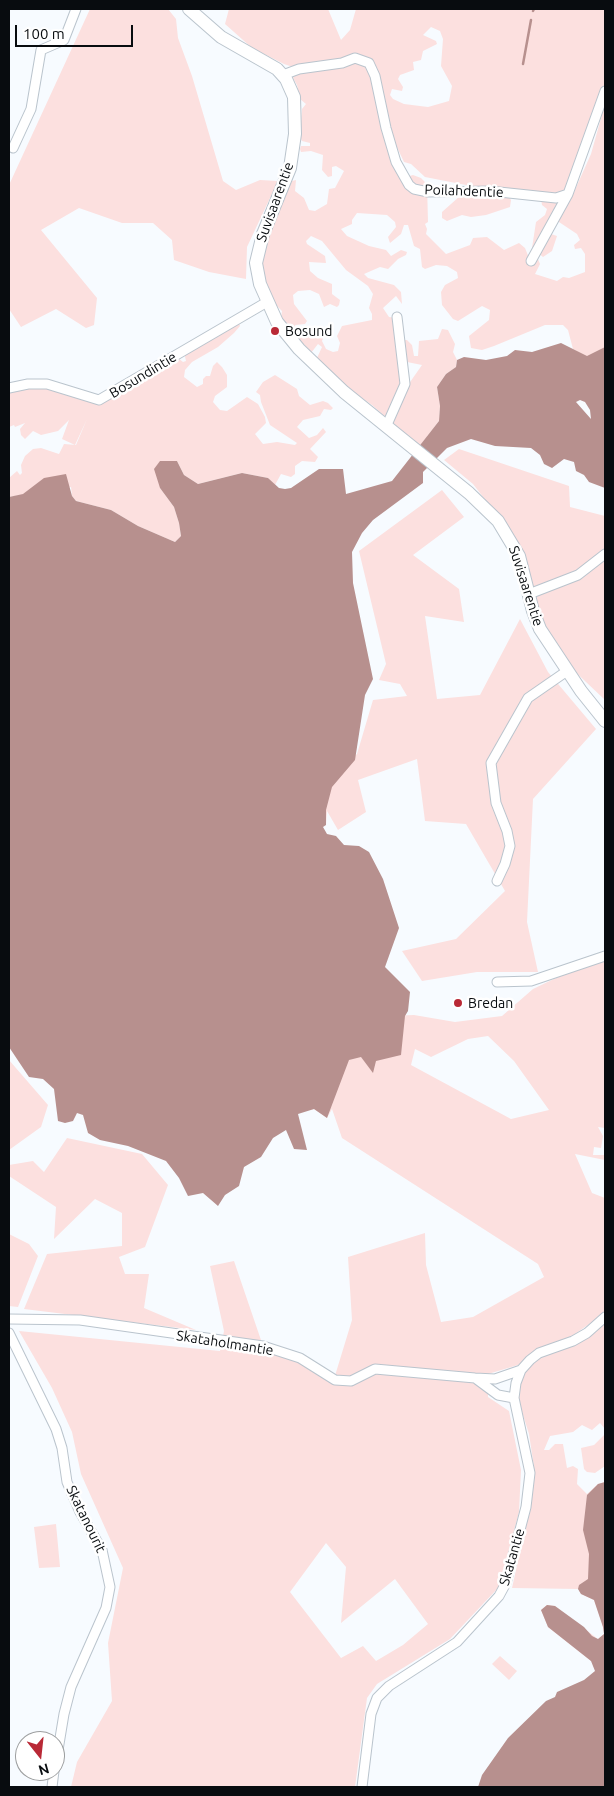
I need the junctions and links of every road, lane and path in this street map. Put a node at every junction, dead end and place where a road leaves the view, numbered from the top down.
1 (76, 9) edge
2 (189, 9) edge
3 (284, 75) junction
4 (605, 91) edge
5 (13, 148) dead end
6 (568, 194) junction
7 (531, 261) dead end
8 (267, 302) junction
9 (397, 316) dead end
10 (9, 388) edge
11 (386, 427) junction
12 (605, 554) edge
13 (529, 594) junction
14 (567, 671) junction
15 (605, 721) edge
16 (496, 880) dead end
17 (605, 956) edge
18 (498, 982) dead end
19 (605, 1317) edge
20 (9, 1319) edge
21 (9, 1333) edge
22 (521, 1370) junction
23 (474, 1378) junction
24 (514, 1398) junction
25 (61, 1731) edge
26 (362, 1787) edge

1 - 5 street
2 - 3 street
3 - 6 street, Poilahdentie
3 - 8 street, Suvisaarentie
4 - 6 street
6 - 7 street
8 - 10 street, Bosundintie
8 - 11 street, Suvisaarentie
9 - 11 street
11 - 13 street, Suvisaarentie
12 - 13 street
13 - 14 street, Suvisaarentie
14 - 15 street, Suvisaarentie
14 - 16 street
17 - 18 street
19 - 22 street
20 - 23 street, Skataholmantie
21 - 25 street, Skatanourit
22 - 23 street, Skataholmantie
22 - 24 street, Skatantie
23 - 24 street
24 - 26 street, Skatantie

